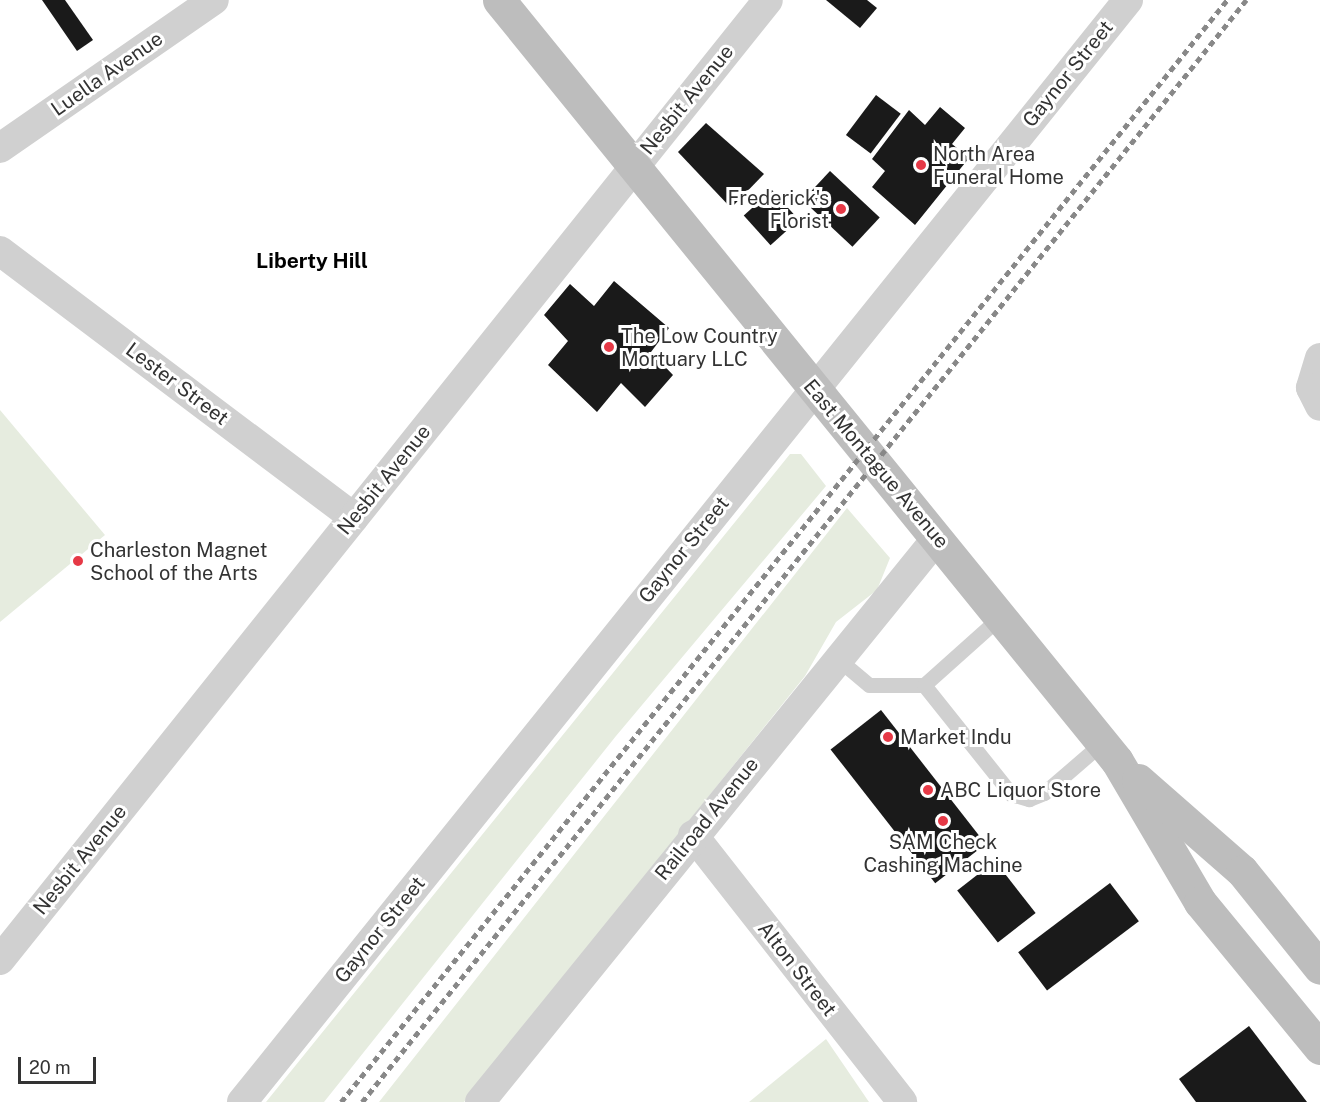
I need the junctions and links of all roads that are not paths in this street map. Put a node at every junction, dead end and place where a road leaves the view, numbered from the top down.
1 (214, 0) edge
2 (499, 0) edge
3 (768, 0) edge
4 (1128, 0) edge
5 (0, 148) edge
6 (633, 167) junction
7 (0, 250) edge
8 (1320, 359) edge
9 (813, 389) junction
10 (1320, 406) edge
11 (354, 518) junction
12 (937, 538) junction
13 (1000, 617) junction
14 (838, 659) junction
15 (924, 685) junction
16 (1109, 752) junction
17 (693, 835) junction
18 (0, 960) edge
19 (1320, 968) edge
20 (1320, 1048) edge
21 (242, 1102) edge
22 (480, 1102) edge
23 (902, 1102) edge

1 - 5 street, Luella Avenue
2 - 6 main road, East Montague Avenue
3 - 6 street, Nesbit Avenue
4 - 9 street, Gaynor Street
6 - 9 main road, East Montague Avenue
6 - 11 street, Nesbit Avenue
7 - 11 street, Lester Street
8 - 10 street
9 - 12 main road, East Montague Avenue
9 - 21 street, Gaynor Street
11 - 18 street, Nesbit Avenue
12 - 13 main road, East Montague Avenue
12 - 14 street, Railroad Avenue
13 - 15 lane
13 - 16 main road, East Montague Avenue
14 - 15 lane
14 - 17 street, Railroad Avenue
15 - 16 lane
16 - 19 main road, East Montague Avenue
16 - 20 main road, East Montague Avenue
17 - 22 street, Railroad Avenue
17 - 23 street, Alton Street

